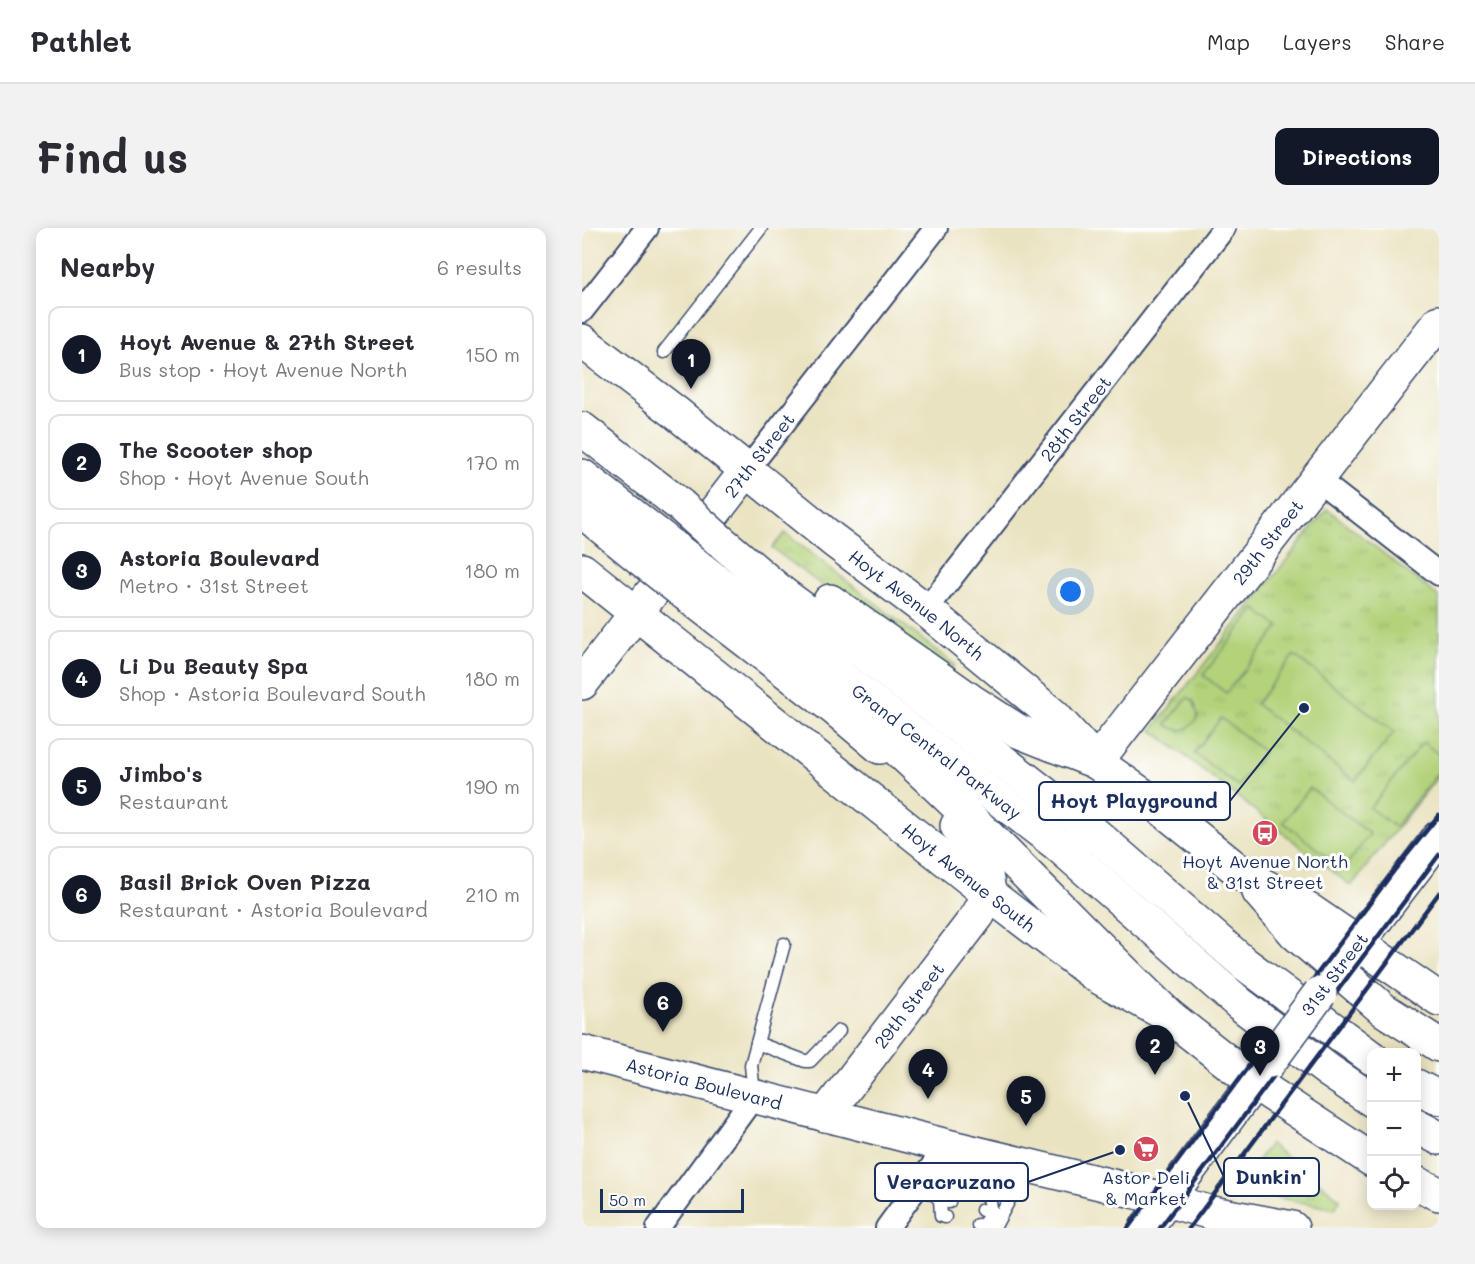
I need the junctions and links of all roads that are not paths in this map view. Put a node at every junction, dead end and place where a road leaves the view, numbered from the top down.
1 (647, 228) edge
2 (761, 228) edge
3 (936, 228) edge
4 (1224, 228) edge
5 (582, 311) edge
6 (1439, 322) edge
7 (582, 341) edge
8 (664, 352) dead end
9 (582, 429) edge
10 (747, 470) junction
11 (582, 476) edge
12 (1317, 479) junction
13 (582, 498) edge
14 (582, 511) edge
15 (720, 536) junction
16 (648, 548) junction
17 (582, 570) edge
18 (1439, 574) edge
19 (691, 581) junction
20 (926, 610) junction
21 (636, 613) junction
22 (582, 682) edge
23 (1096, 762) junction
24 (1439, 837) edge
25 (1244, 875) junction
26 (989, 894) junction
27 (1357, 943) junction
28 (784, 944) dead end
29 (1329, 982) junction
30 (1439, 999) edge
31 (1169, 1016) junction
32 (839, 1031) dead end
33 (756, 1043) junction
34 (1439, 1045) edge
35 (582, 1052) edge
36 (1367, 1055) edge
37 (1261, 1072) junction
38 (1421, 1089) edge
39 (754, 1096) junction
40 (1367, 1097) edge
41 (1439, 1098) edge
42 (825, 1115) junction
43 (1421, 1129) edge
44 (1439, 1138) edge
45 (947, 1146) junction
46 (1367, 1157) edge
47 (1024, 1165) junction
48 (919, 1184) junction
49 (1421, 1185) edge
50 (953, 1188) dead end
51 (1439, 1194) edge
52 (985, 1195) dead end
53 (1166, 1200) junction
54 (944, 1201) junction
55 (992, 1213) junction
56 (945, 1217) dead end
57 (978, 1226) dead end
58 (658, 1228) edge
59 (887, 1228) edge
60 (994, 1228) edge
61 (1146, 1228) edge
62 (1292, 1228) edge

1 - 5 street
2 - 8 lane
3 - 10 street, 27th Street
4 - 20 street, 28th Street
6 - 12 main road, 29th Street
7 - 10 main road, Hoyt Avenue North
9 - 15 main road, Grand Central Parkway, bridge
10 - 20 main road, Hoyt Avenue North
10 - 21 main road, 27th Street
11 - 16 main road, Grand Central Parkway
12 - 18 street
12 - 23 main road, 29th Street
13 - 16 main road
14 - 16 main road
15 - 23 main road
15 - 36 main road, Grand Central Parkway
16 - 19 main road, Grand Central Parkway, bridge
17 - 21 main road, Hoyt Avenue South
19 - 26 main road
19 - 31 main road
19 - 40 main road, Grand Central Parkway
20 - 23 main road, Hoyt Avenue North
21 - 22 main road, 27th Street
21 - 26 main road, Hoyt Avenue South
23 - 25 main road, Hoyt Avenue North
24 - 27 main road, 31st Street
25 - 27 main road, Hoyt Avenue North
25 - 29 main road, Hoyt Avenue North
26 - 31 main road, Hoyt Avenue South
26 - 42 main road, 29th Street
27 - 29 main road, 31st Street
27 - 30 main road, Hoyt Avenue North
28 - 33 lane
29 - 34 main road, Hoyt Avenue North
29 - 37 main road, 31st Street, bridge
31 - 37 main road, Hoyt Avenue South
32 - 33 lane
33 - 39 lane
35 - 39 main road, Astoria Boulevard
37 - 46 main road, Hoyt Avenue South
37 - 53 main road, 31st Street
38 - 41 main road
39 - 42 main road, Astoria Boulevard
39 - 58 street
42 - 45 main road, Astoria Boulevard
43 - 44 main road
45 - 47 main road, Astoria Boulevard
45 - 48 street
47 - 53 main road, Astoria Boulevard
47 - 55 lane
48 - 54 lane
48 - 59 street
49 - 51 main road
50 - 54 lane
52 - 55 lane
53 - 61 main road, 31st Street
53 - 62 main road, Astoria Boulevard
54 - 56 lane
55 - 57 lane
55 - 60 lane

